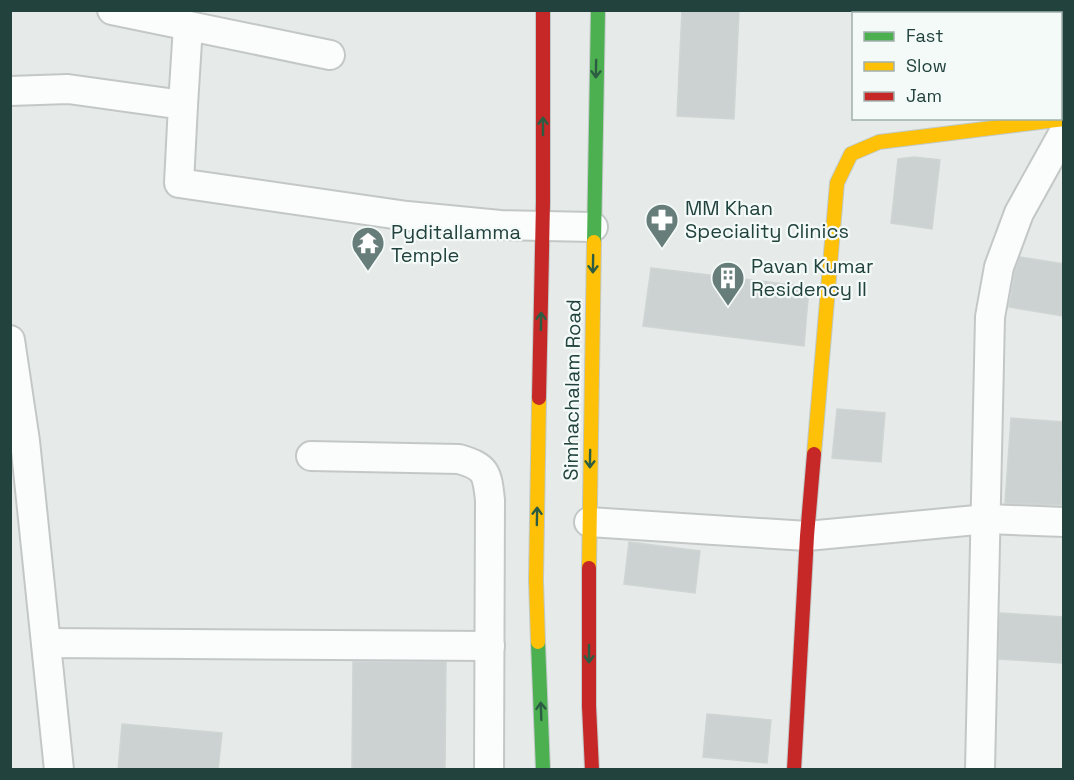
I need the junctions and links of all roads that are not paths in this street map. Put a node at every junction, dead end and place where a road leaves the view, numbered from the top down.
1 (112, 10) edge
2 (543, 10) edge
3 (598, 10) edge
4 (188, 26) junction
5 (330, 55) dead end
6 (10, 91) edge
7 (183, 105) junction
8 (1049, 120) edge
9 (1064, 132) edge
10 (542, 226) junction
11 (593, 227) junction
12 (10, 340) edge
13 (311, 456) dead end
14 (987, 519) junction
15 (590, 522) junction
16 (1064, 522) edge
17 (807, 537) junction
18 (46, 643) junction
19 (490, 646) junction
20 (51, 768) edge
21 (489, 770) edge
22 (543, 770) edge
23 (592, 770) edge
24 (794, 770) edge
25 (980, 770) edge

1 - 4 street
10 -> 2 main road
3 -> 11 main road, Simhachalam Road
4 - 5 street
4 - 7 street
6 - 7 street
7 - 10 street
8 - 17 main road
9 - 14 street
10 - 11 street
22 -> 10 main road
11 -> 15 main road, Simhachalam Road
12 - 18 street
13 - 19 street
14 - 16 street
14 - 17 street
14 - 25 street
15 - 17 street
15 -> 23 main road, Simhachalam Road
17 - 24 main road
18 - 19 street
18 - 20 street
19 - 21 street

